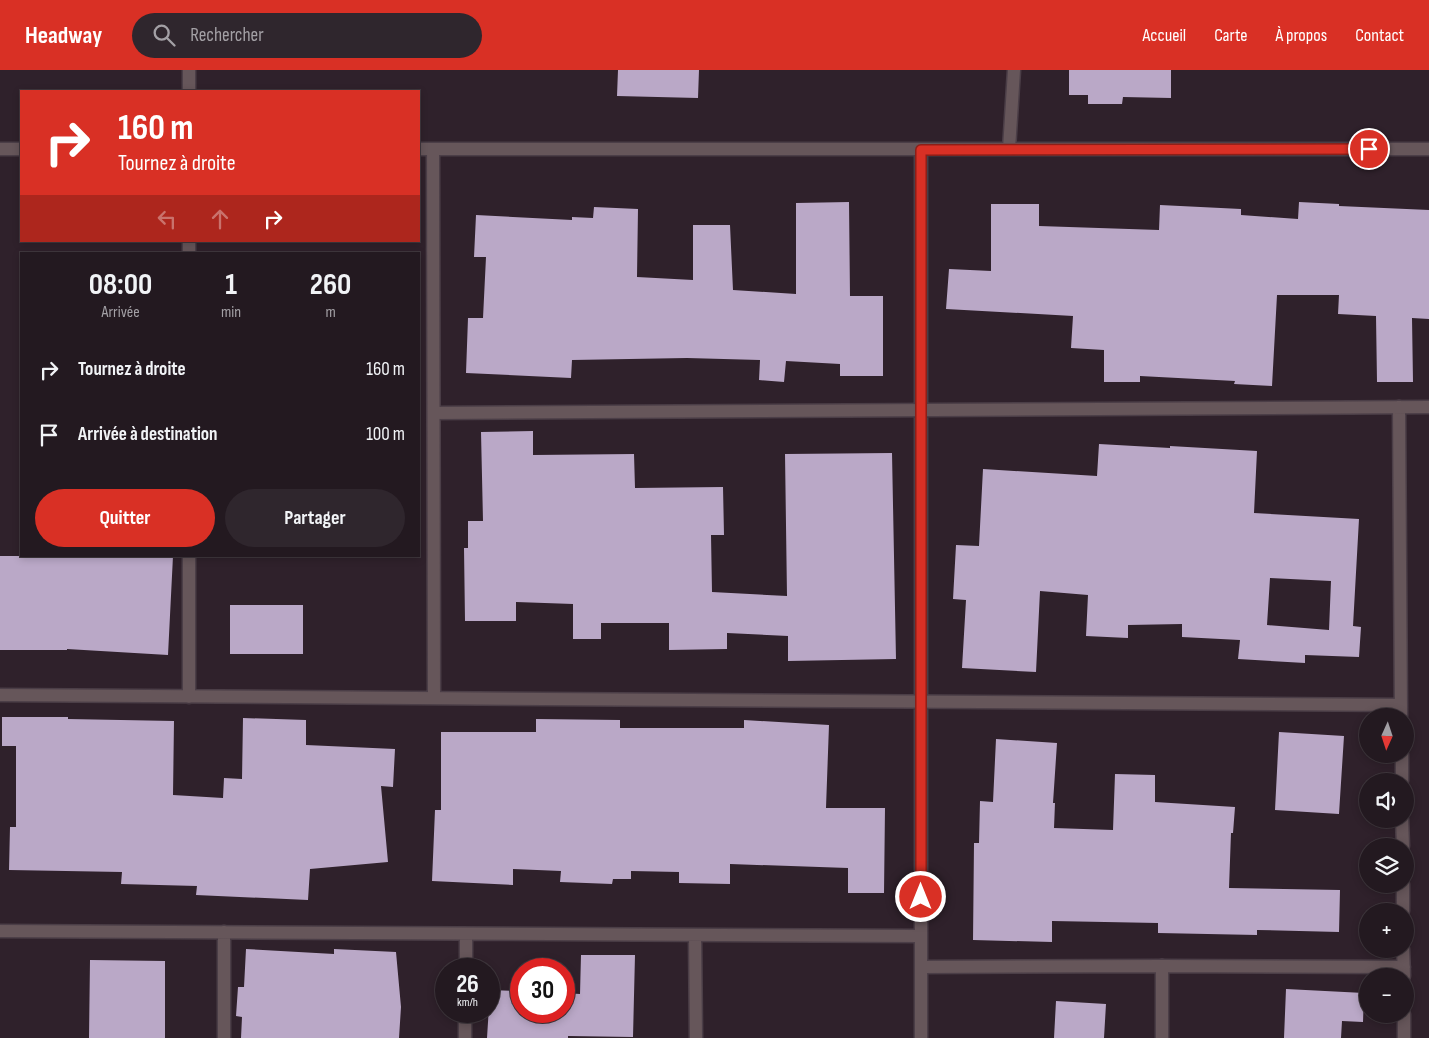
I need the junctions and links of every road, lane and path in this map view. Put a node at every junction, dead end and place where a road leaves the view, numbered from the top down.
1 (189, 70) edge
2 (1014, 70) edge
3 (189, 90) edge
4 (0, 149) edge
5 (20, 149) edge
6 (420, 149) edge
7 (433, 149) junction
8 (1429, 149) edge
9 (921, 150) junction
10 (1010, 150) junction
11 (1399, 407) junction
12 (1429, 407) edge
13 (921, 410) junction
14 (434, 413) junction
15 (189, 557) edge
16 (0, 695) edge
17 (189, 697) junction
18 (434, 698) junction
19 (921, 702) junction
20 (1401, 708) edge
21 (1359, 710) edge
22 (0, 931) edge
23 (224, 932) junction
24 (466, 934) junction
25 (695, 935) junction
26 (920, 936) junction
27 (466, 958) edge
28 (1162, 966) junction
29 (921, 967) junction
30 (1359, 971) edge
31 (465, 1023) edge
32 (1404, 1023) edge
33 (224, 1038) edge
34 (465, 1038) edge
35 (696, 1038) edge
36 (921, 1038) edge
37 (1162, 1038) edge
38 (1404, 1038) edge

1 - 3 street
2 - 10 street
4 - 5 street
6 - 7 street
7 - 9 street
7 - 14 street
8 - 10 street
9 - 10 street
9 - 13 street
11 - 12 street
11 - 13 street
11 - 20 street
13 - 14 street
13 - 19 street
14 - 18 street
15 - 17 street
16 - 17 street
17 - 18 street
18 - 19 street
19 - 21 street
19 - 26 street
22 - 23 street
23 - 24 street
23 - 33 street
24 - 25 street
24 - 27 street
25 - 26 street
25 - 35 street
26 - 29 street
28 - 29 street
28 - 30 street
28 - 37 street
29 - 36 street
31 - 34 street
32 - 38 street

